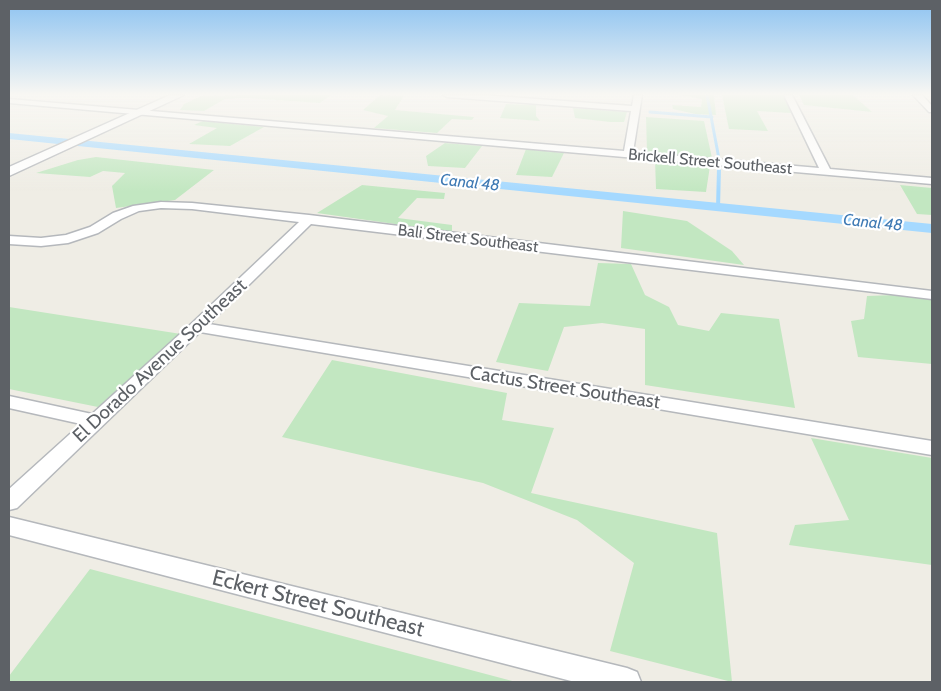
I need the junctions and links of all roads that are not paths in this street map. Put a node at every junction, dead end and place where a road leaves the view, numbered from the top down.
1 (108, 127) edge
2 (318, 127) edge
3 (633, 127) edge
4 (804, 127) edge
5 (628, 154) junction
6 (9, 172) edge
7 (826, 172) junction
8 (932, 181) edge
9 (309, 219) junction
10 (9, 240) edge
11 (932, 295) edge
12 (197, 327) junction
13 (9, 402) edge
14 (96, 421) junction
15 (932, 448) edge
16 (9, 502) edge
17 (9, 526) edge
18 (628, 682) edge

1 - 6 street
2 - 5 street, Brickell Street Southeast
3 - 5 street
4 - 7 street
5 - 7 street, Brickell Street Southeast
7 - 8 street, Brickell Street Southeast
9 - 10 street, Bali Street Southeast
9 - 11 street, Bali Street Southeast
9 - 12 street, El Dorado Avenue Southeast
12 - 14 street, El Dorado Avenue Southeast
12 - 15 street, Cactus Street Southeast
13 - 14 street
14 - 16 street, El Dorado Avenue Southeast
17 - 18 street, Eckert Street Southeast

